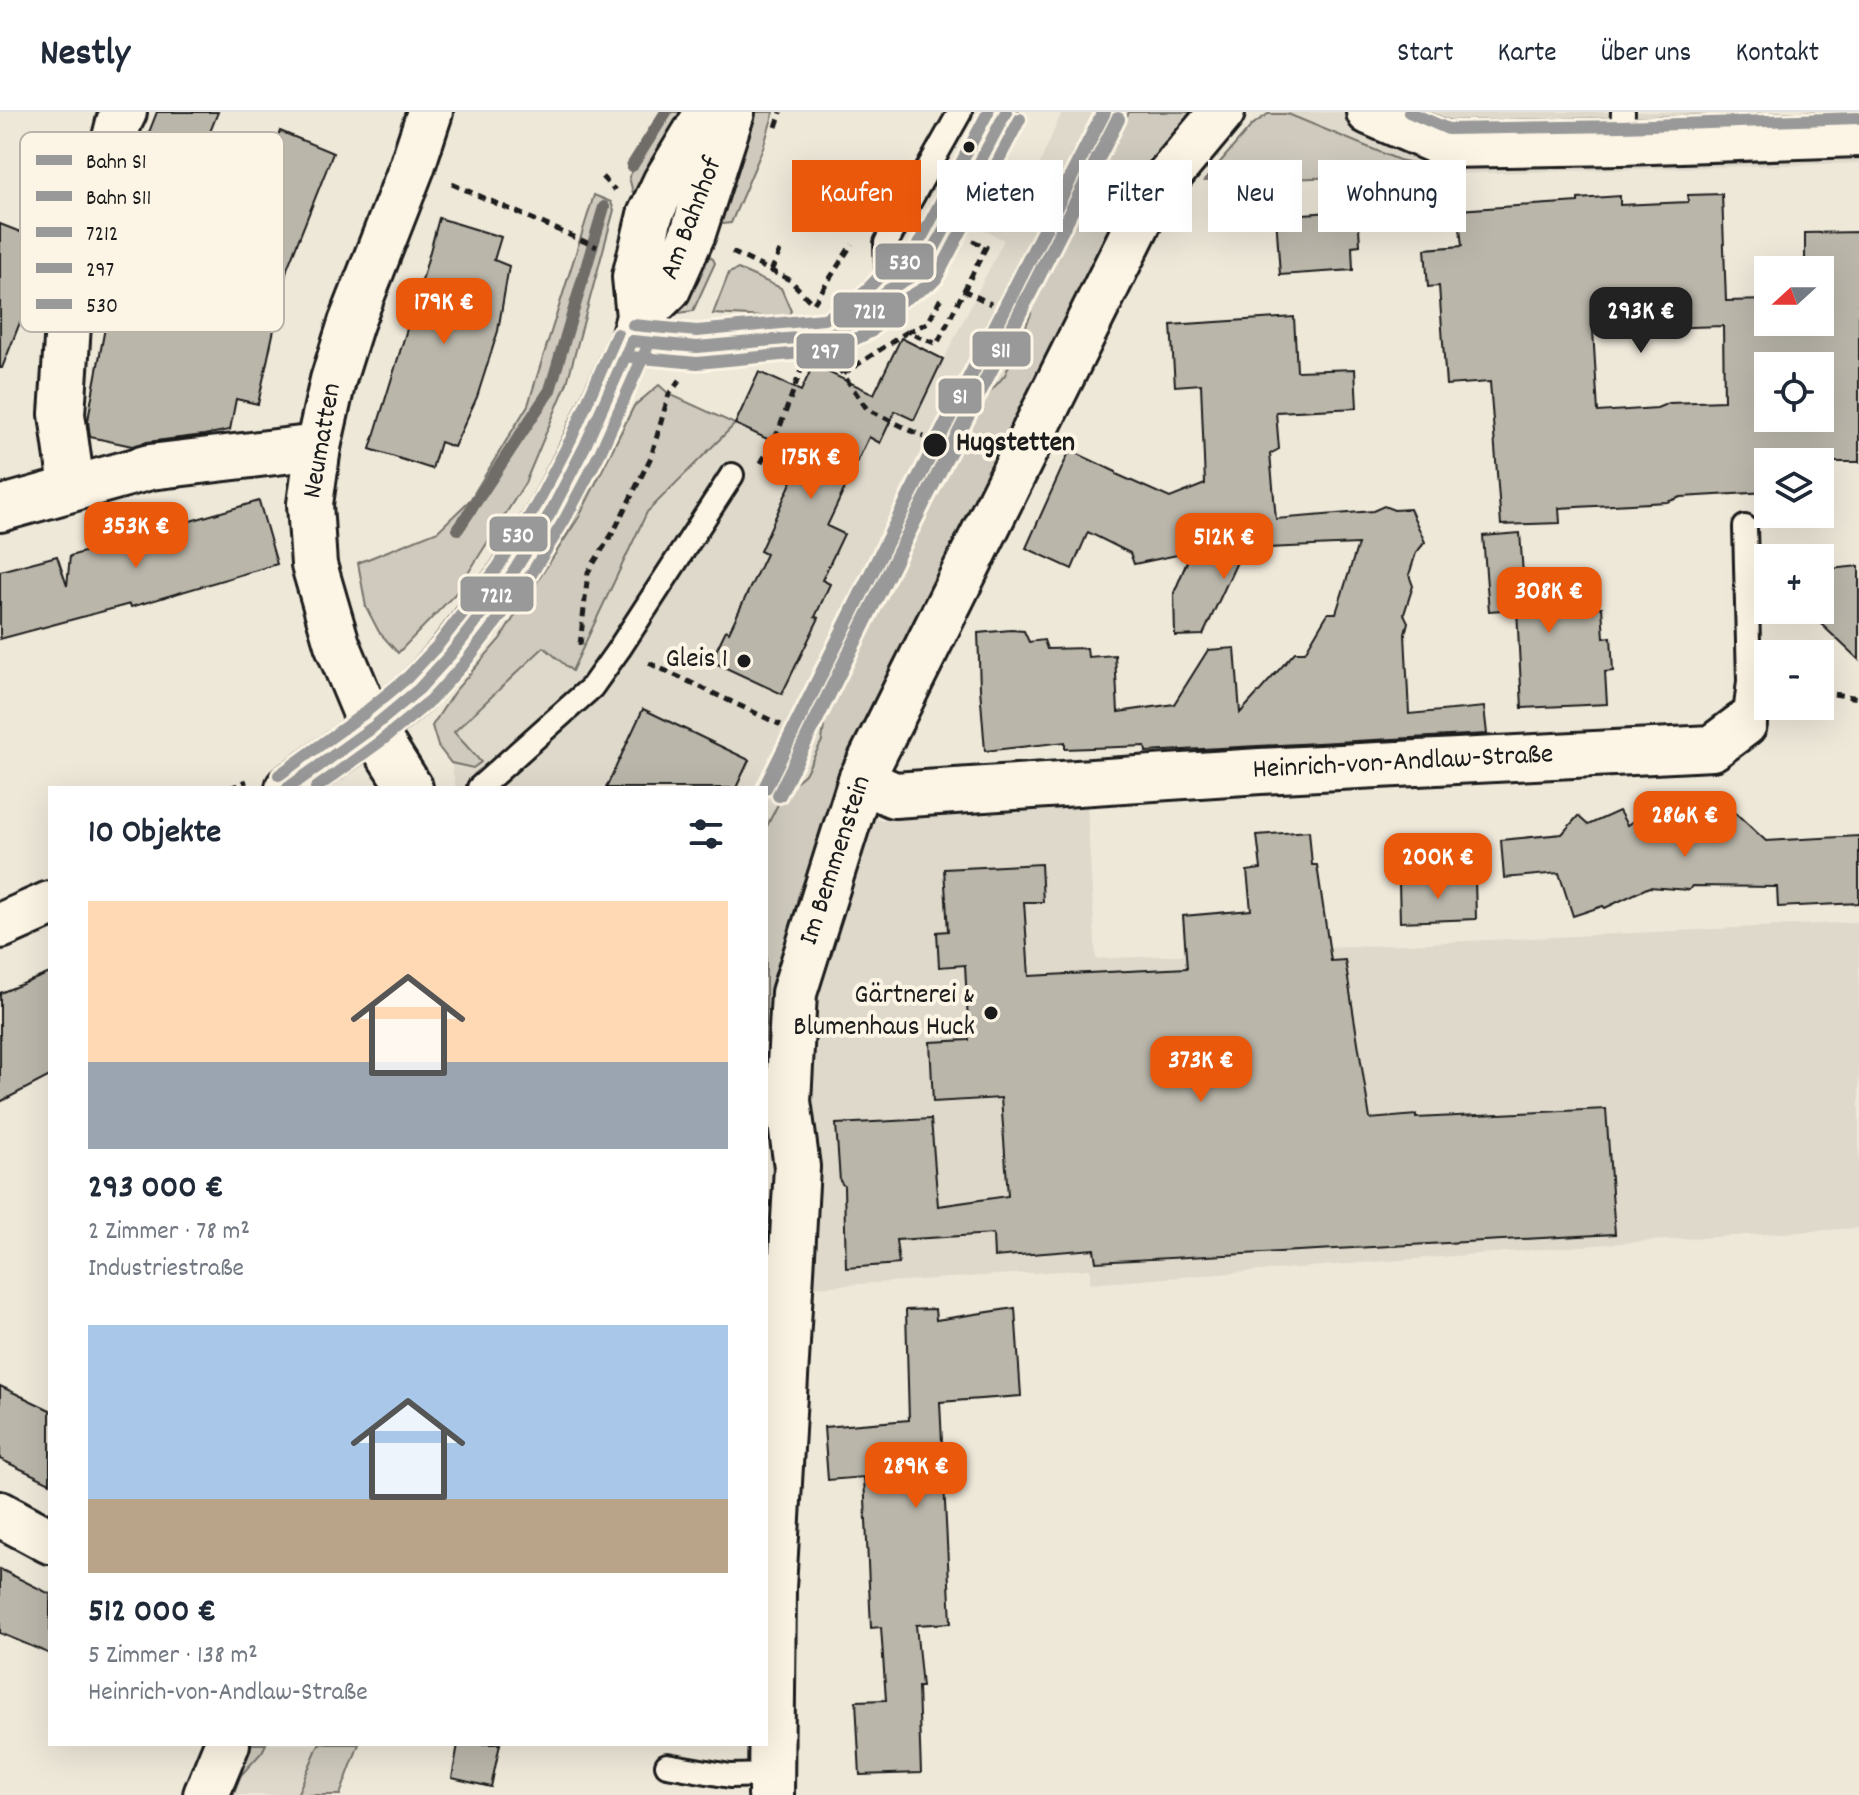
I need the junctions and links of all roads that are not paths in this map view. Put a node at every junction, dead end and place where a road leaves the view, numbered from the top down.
1 (124, 112) edge
2 (430, 112) edge
3 (708, 112) edge
4 (732, 112) edge
5 (960, 112) edge
6 (1006, 112) edge
7 (1222, 112) edge
8 (1369, 112) edge
9 (1622, 127) edge
10 (116, 132) edge
11 (1859, 134) edge
12 (888, 290) junction
13 (636, 329) junction
14 (68, 332) edge
15 (318, 447) junction
16 (732, 475) road end
17 (72, 487) junction
18 (0, 509) edge
19 (1745, 527) dead end
20 (1744, 724) joint
21 (372, 728) junction
22 (861, 780) junction
23 (272, 782) edge
24 (409, 786) edge
25 (481, 786) edge
26 (48, 905) edge
27 (0, 926) edge
28 (0, 1514) edge
29 (48, 1540) edge
30 (226, 1746) edge
31 (667, 1765) dead end
32 (771, 1785) edge
33 (206, 1795) edge

1 - 10 street
2 - 15 street, Neumatten
3 - 13 street, Am Bahnhof
4 - 13 street, Am Bahnhof
5 - 12 lane
6 - 12 lane
7 - 22 street, Im Bemmenstein
8 - 9 street
9 - 11 street
12 - 13 lane
13 - 21 street, Am Bahnhof
14 - 17 street
15 - 17 street
15 - 21 street, Neumatten
16 - 25 lane
17 - 18 street
19 - 20 lane, Heinrich-von-Andlaw-Straße
20 - 22 street, Heinrich-von-Andlaw-Straße
21 - 23 street, Am Bahnhof
21 - 24 street
22 - 32 street, Im Bemmenstein
26 - 27 street
28 - 29 street
30 - 33 street
31 - 32 lane

